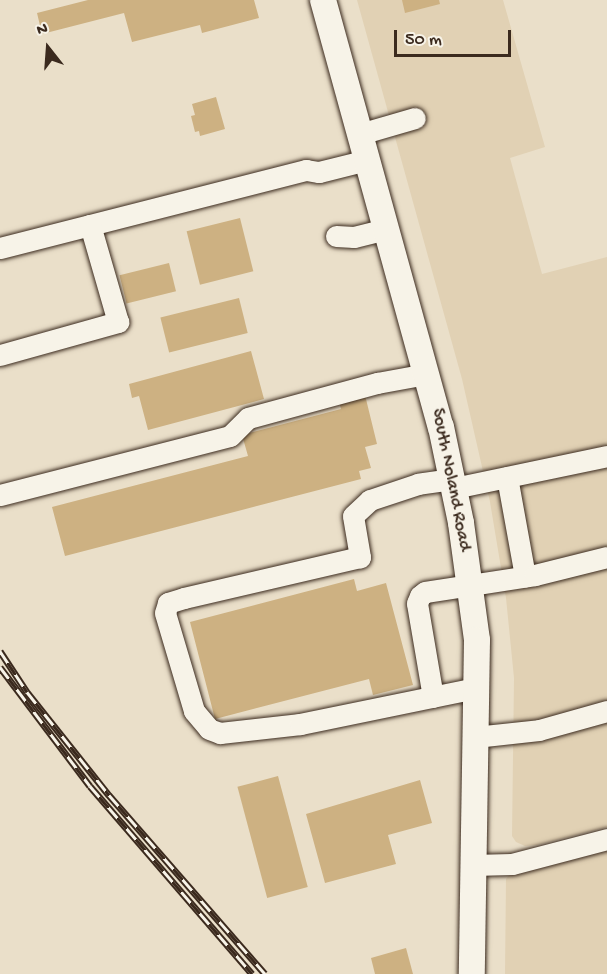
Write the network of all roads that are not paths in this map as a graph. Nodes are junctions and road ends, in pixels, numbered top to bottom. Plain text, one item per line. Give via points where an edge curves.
1 (323, 0) edge
2 (415, 118) dead end
3 (360, 134) junction
4 (367, 160) junction
5 (90, 225) junction
6 (386, 229) junction
7 (336, 236) dead end
8 (0, 248) edge
9 (0, 355) edge
10 (426, 374) junction
11 (607, 456) edge
12 (507, 477) junction
13 (453, 483) junction
14 (0, 495) edge
15 (607, 557) edge
16 (525, 576) junction
17 (470, 587) junction
18 (476, 688) junction
19 (434, 697) junction
20 (607, 711) edge
21 (475, 737) junction
22 (607, 839) edge
23 (472, 865) junction
24 (472, 974) edge

1 - 3 main road, South Noland Road
2 - 3 street
3 - 4 main road, South Noland Road
4 - 5 street via 319,172 306,170
4 - 6 main road, South Noland Road
5 - 8 street
5 - 9 street via 118,322
6 - 7 street via 354,237
6 - 10 main road, South Noland Road
10 - 13 main road, South Noland Road
10 - 14 street via 377,383 248,418 230,436
11 - 12 street
12 - 13 street
12 - 16 street
13 - 17 main road, South Noland Road
13 - 19 street via 418,484 370,500 353,516 360,557 184,598 168,603 165,613 194,711 209,729 220,732 300,723
15 - 16 street
16 - 17 street
17 - 18 main road, South Noland Road via 477,640
17 - 19 street via 425,592 417,603
18 - 19 street
18 - 21 main road, South Noland Road
20 - 21 street via 539,730
21 - 23 main road, South Noland Road
22 - 23 street via 512,864
23 - 24 main road, South Noland Road

